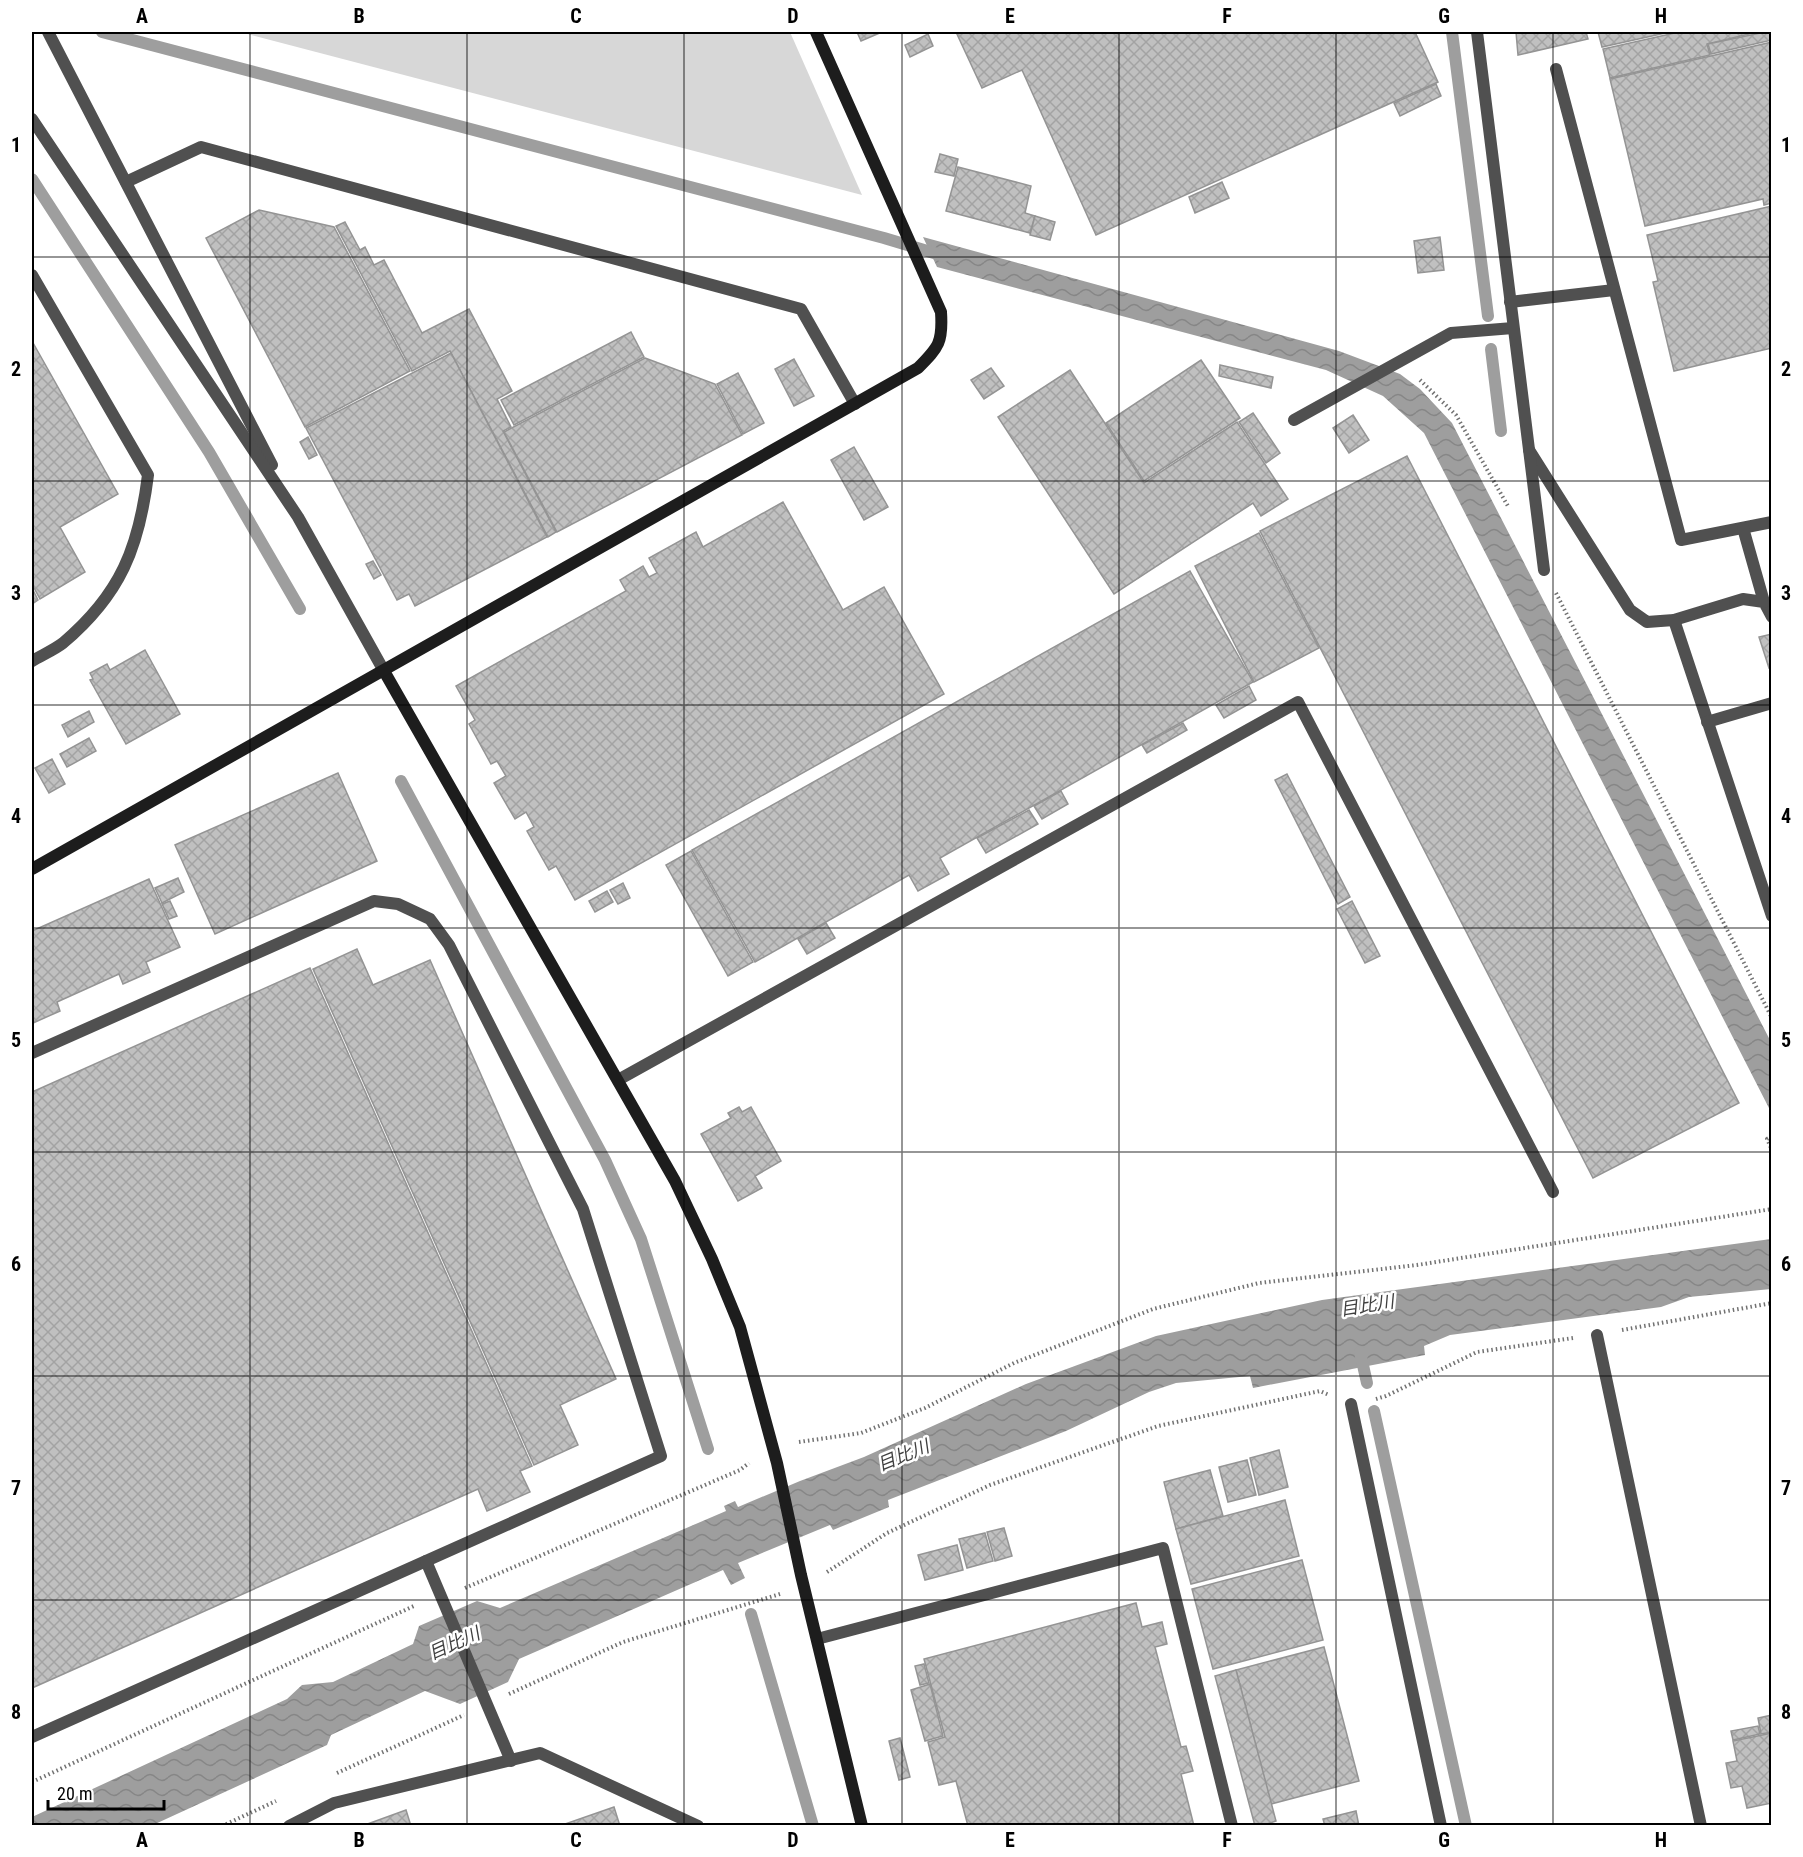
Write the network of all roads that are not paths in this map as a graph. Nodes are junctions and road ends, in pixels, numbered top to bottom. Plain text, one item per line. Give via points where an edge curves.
1 (816, 32) edge
2 (1477, 32) edge
3 (49, 34) edge
4 (1556, 69) dead end
5 (32, 119) edge
6 (126, 182) junction
7 (32, 275) edge
8 (1614, 290) junction
9 (1510, 302) junction
10 (1513, 328) junction
11 (855, 404) junction
12 (1294, 420) dead end
13 (1529, 449) junction
14 (298, 517) junction
15 (1772, 522) edge
16 (1743, 528) junction
17 (1544, 570) road end
18 (1764, 602) junction
19 (1772, 617) edge
20 (1674, 621) junction
21 (32, 661) edge
22 (384, 670) junction
23 (1772, 703) edge
24 (1707, 722) junction
25 (32, 869) edge
26 (1772, 916) edge
27 (32, 1053) edge
28 (618, 1080) junction
29 (1553, 1192) dead end
30 (1597, 1335) road end
31 (1351, 1404) road end
32 (426, 1561) junction
33 (817, 1639) junction
34 (32, 1737) edge
35 (511, 1761) junction
36 (289, 1826) edge
37 (698, 1826) edge
38 (862, 1826) edge
39 (1232, 1826) edge
40 (1440, 1826) edge
41 (1701, 1826) edge

1 - 11 street via 941,312 937,349 918,368
2 - 9 street
3 - 6 street
4 - 8 street
5 - 14 street
6 - 11 street via 201,147 801,309
6 - 14 street
7 - 21 street via 148,474 132,554 108,597 62,644
8 - 9 street
8 - 16 street via 1681,540
9 - 10 street
10 - 12 street via 1451,333
10 - 13 street
11 - 22 street
13 - 17 street
13 - 20 street via 1630,610 1647,622
14 - 22 street
15 - 16 street
16 - 18 street
18 - 19 street
18 - 20 street via 1743,599
20 - 24 street
22 - 25 street
22 - 28 street
23 - 24 street
24 - 26 street
27 - 32 street via 374,901 398,904 430,919 449,945 583,1209 661,1456
28 - 29 street via 1298,702
28 - 33 street via 675,1181 740,1327 777,1463
30 - 41 street
31 - 40 street
32 - 34 street
32 - 35 street
33 - 38 street
33 - 39 street via 1163,1548
35 - 36 street via 334,1803
35 - 37 street via 540,1753

